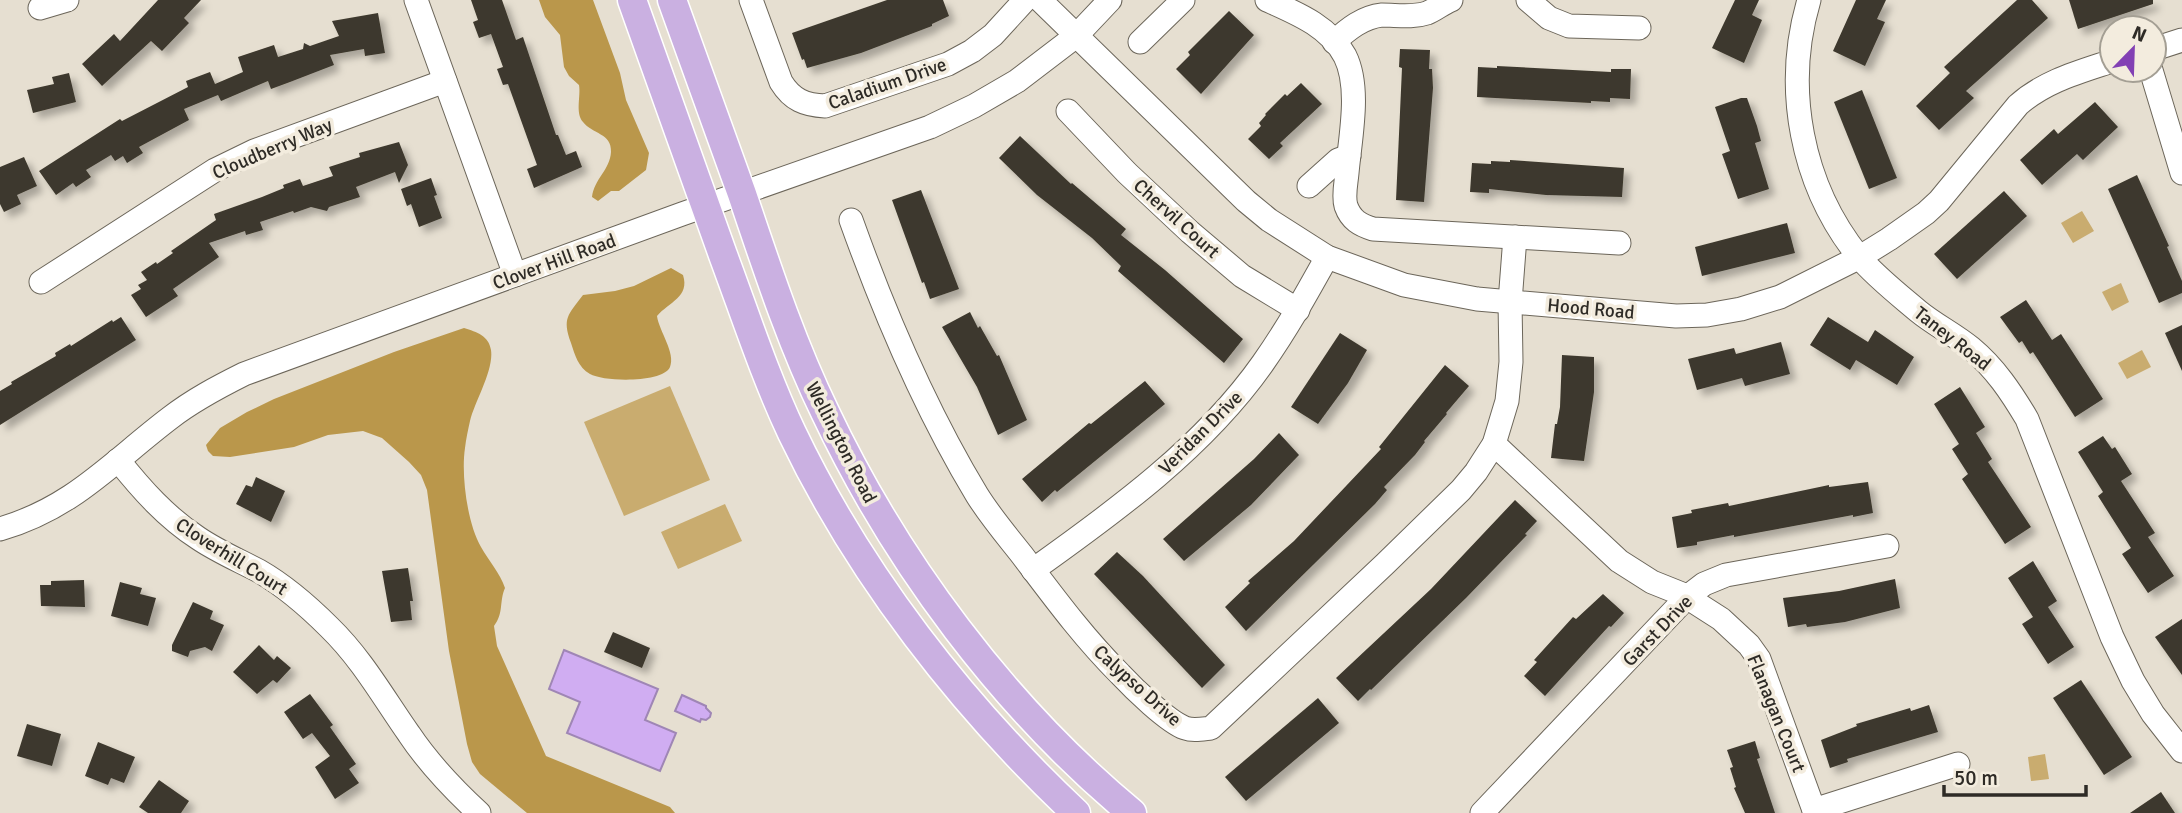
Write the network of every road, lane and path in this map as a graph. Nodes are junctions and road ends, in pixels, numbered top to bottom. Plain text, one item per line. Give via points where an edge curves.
1 (67, 0) edge
2 (416, 0) edge
3 (632, 0) edge
4 (672, 0) edge
5 (751, 0) edge
6 (1025, 0) edge
7 (1040, 0) edge
8 (1110, 0) edge
9 (1183, 0) edge
10 (1267, 0) edge
11 (1809, 0) edge
12 (1447, 1) edge
13 (1532, 1) edge
14 (40, 8) dead end
15 (1639, 27) dead end
16 (1076, 36) junction
17 (1140, 42) dead end
18 (1334, 42) junction
19 (2098, 66) edge
20 (445, 81) junction
21 (2155, 84) edge
22 (1068, 111) dead end
23 (1349, 156) junction
24 (2182, 173) edge
25 (1309, 186) dead end
26 (741, 193) junction
27 (706, 206) junction
28 (851, 220) dead end
29 (1515, 237) junction
30 (1619, 243) dead end
31 (1327, 257) junction
32 (1860, 257) junction
33 (515, 275) junction
34 (41, 282) dead end
35 (1510, 302) junction
36 (1298, 310) junction
37 (1494, 444) junction
38 (118, 460) junction
39 (0, 529) edge
40 (1887, 546) dead end
41 (1033, 570) junction
42 (1687, 597) junction
43 (2182, 751) edge
44 (1958, 764) dead end
45 (1815, 812) edge
46 (479, 813) edge
47 (1076, 813) edge
48 (1132, 813) edge
49 (1482, 813) edge

1 - 14 street
2 - 20 street
3 - 27 main road, Wellington Road
4 - 26 main road, Wellington Road
5 - 6 street, Caladium Drive via 780,82 798,101 825,106 960,58 993,35
7 - 16 street
8 - 16 street, Clover Hill Road
9 - 17 street
10 - 18 street via 1304,17
11 - 32 street, Taney Road via 1798,51 1798,116 1817,186
12 - 18 street via 1428,13 1362,20
13 - 15 street via 1549,18 1569,26
16 - 26 street, Clover Hill Road via 1017,81 930,127
16 - 31 street, Hood Road via 1246,201
18 - 23 street via 1348,64 1354,91
19 - 32 street, Hood Road via 2030,94 1926,213
20 - 33 street
20 - 34 street, Cloudberry Way via 254,151 215,170
21 - 24 street
22 - 36 street, Chervil Court via 1190,232 1242,276
23 - 25 street via 1332,164
23 - 29 street via 1346,205 1360,225
26 - 27 street, Clover Hill Road
26 - 48 main road, Wellington Road via 823,410 876,509 933,597 1000,680 1083,769
27 - 33 street, Clover Hill Road
27 - 47 main road, Wellington Road via 792,433 869,567 971,705
28 - 41 street, Calypso Drive via 937,424 978,498
29 - 30 street
29 - 35 street, Calypso Drive
31 - 35 street, Hood Road via 1404,285
31 - 36 street, Veridan Drive
32 - 35 street, Hood Road via 1780,297 1707,314 1676,316
32 - 43 street, Taney Road via 1921,313 1970,347 2012,392 2027,419 2113,639 2153,714
33 - 38 street, Clover Hill Road via 244,374 207,392
35 - 37 street, Calypso Drive via 1507,401
36 - 41 street, Veridan Drive via 1262,364 1202,435 1100,522
37 - 41 street, Calypso Drive via 1461,489 1211,728 1185,728 1173,722 1096,650
37 - 42 street, Flanagan Court via 1619,561
38 - 39 street, Clover Hill Road via 54,508
38 - 46 street, Cloverhill Court via 168,516 261,572 332,630 379,687 431,765
40 - 42 street, Garst Drive via 1726,575
42 - 45 street, Flanagan Court via 1721,620 1759,659
42 - 49 street, Garst Drive
44 - 45 street

